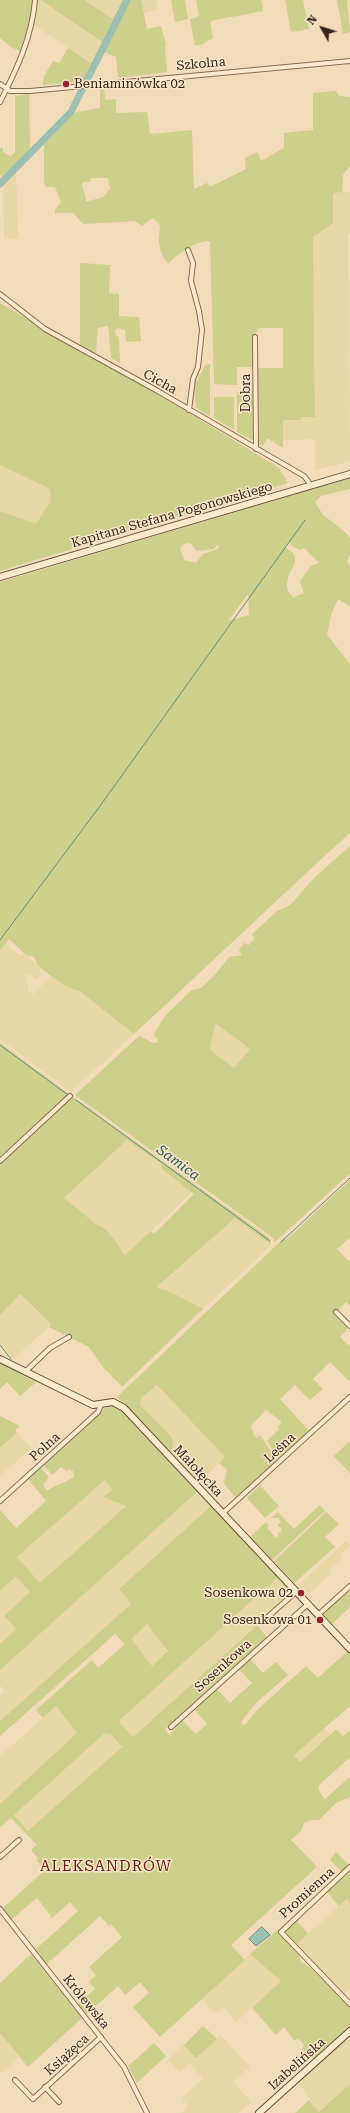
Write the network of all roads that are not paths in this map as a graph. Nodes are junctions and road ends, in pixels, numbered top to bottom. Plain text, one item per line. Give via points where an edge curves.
1 (35, 0) edge
2 (350, 61) edge
3 (0, 84) edge
4 (6, 89) junction
5 (0, 102) edge
6 (188, 250) dead end
7 (0, 294) edge
8 (255, 337) dead end
9 (189, 410) junction
10 (256, 448) junction
11 (350, 474) edge
12 (311, 485) junction
13 (0, 577) edge
14 (70, 1096) dead end
15 (0, 1162) edge
16 (336, 1312) dead end
17 (350, 1326) edge
18 (69, 1337) dead end
19 (0, 1359) edge
20 (25, 1372) junction
21 (350, 1397) edge
22 (101, 1405) junction
23 (0, 1501) edge
24 (223, 1514) junction
25 (350, 1586) edge
26 (296, 1592) junction
27 (308, 1604) junction
28 (318, 1615) junction
29 (262, 1622) dead end
30 (350, 1650) edge
31 (171, 1727) dead end
32 (19, 1840) dead end
33 (0, 1857) edge
34 (350, 1867) edge
35 (0, 1910) edge
36 (350, 2004) edge
37 (350, 2031) edge
38 (101, 2037) junction
39 (15, 2080) dead end
40 (45, 2087) junction
41 (59, 2102) dead end
42 (147, 2113) edge
43 (259, 2113) edge

1 - 4 street via 33,23 24,51
2 - 4 street, Szkolna via 30,91
3 - 4 street
4 - 5 street
6 - 9 street via 193,262 191,281 200,310 202,330
7 - 9 street, Cicha via 45,329
8 - 10 street, Dobra
9 - 10 street, Cicha
10 - 12 street, Cicha via 304,476
11 - 12 street, Kapitana Stefana Pogonowskiego
12 - 13 street, Kapitana Stefana Pogonowskiego
14 - 15 street
16 - 17 street
18 - 20 street via 50,1348
19 - 20 street, Małołęcka
20 - 22 street, Małołęcka via 87,1402
21 - 24 street, Leśna
22 - 23 street, Polna via 98,1412
22 - 24 street, Małołęcka via 113,1402 124,1408
24 - 26 street, Małołęcka
25 - 28 street
26 - 27 street, Małołęcka
26 - 29 street
27 - 28 street, Małołęcka
27 - 31 street, Sosenkowa
28 - 30 street, Małołęcka
32 - 33 street
34 - 36 street, Promienna via 281,1933
35 - 38 street, Królewska
37 - 43 street, Izabelińska
38 - 40 street, Książęca
38 - 42 street, Królewska via 125,2069
39 - 40 street, Książęca via 33,2099
40 - 41 street, Książęca

